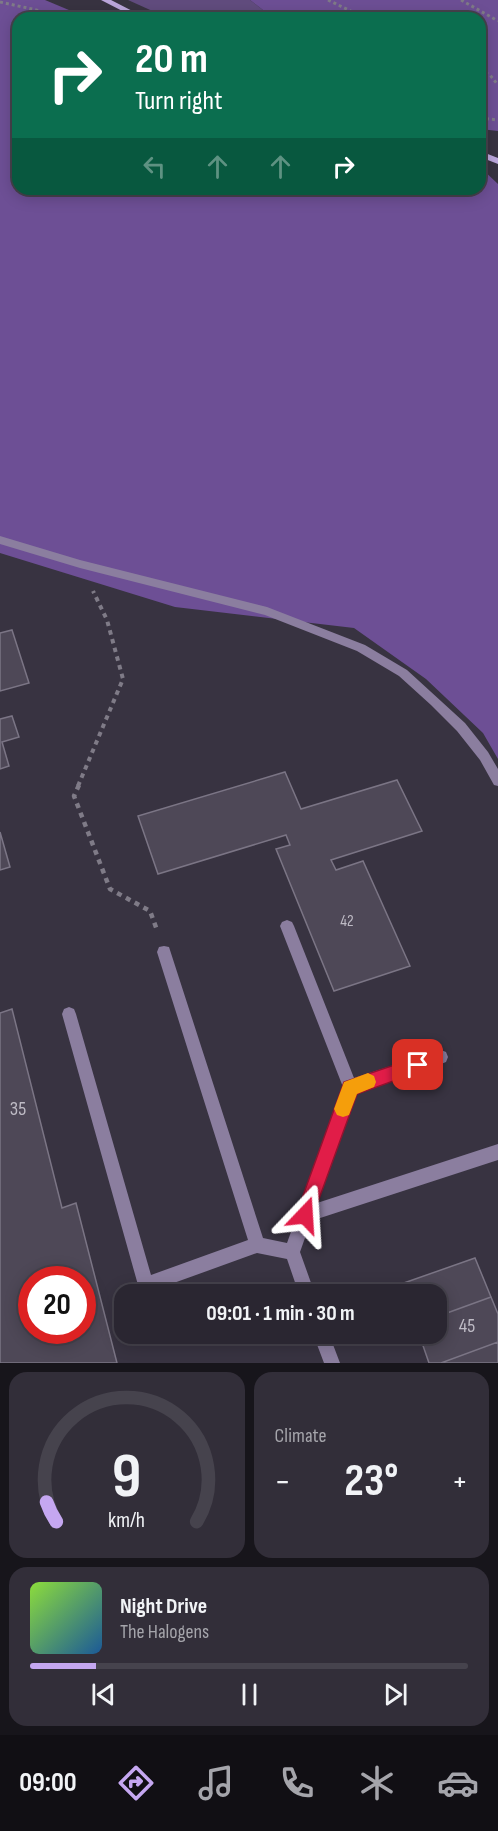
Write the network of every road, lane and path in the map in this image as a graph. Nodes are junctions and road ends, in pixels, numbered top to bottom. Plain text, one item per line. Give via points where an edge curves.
1 (105, 0) edge
2 (328, 0) edge
3 (461, 0) edge
4 (0, 3) edge
5 (43, 12) edge
6 (130, 12) edge
7 (353, 12) edge
8 (480, 12) edge
9 (486, 73) edge
10 (498, 86) edge
11 (0, 540) edge
12 (80, 564) junction
13 (498, 781) edge
14 (287, 926) dead end
15 (164, 952) joint
16 (69, 1014) dead end
17 (441, 1057) dead end
18 (350, 1087) junction
19 (498, 1152) edge
20 (305, 1215) junction
21 (257, 1245) junction
22 (292, 1252) junction
23 (303, 1284) edge
24 (325, 1344) edge
25 (332, 1363) edge

1 - 6 street
2 - 7 path
3 - 8 path
4 - 5 path
9 - 10 path
11 - 12 lane
12 - 13 lane via 267,610 361,648 403,673 435,701 484,756
12 - 15 path via 107,620 123,679 74,796 110,889 150,911
14 - 18 lane
15 - 21 lane
16 - 21 lane via 146,1285
17 - 18 lane
18 - 20 lane
19 - 20 lane
20 - 22 lane
21 - 22 lane
22 - 23 lane
24 - 25 lane

